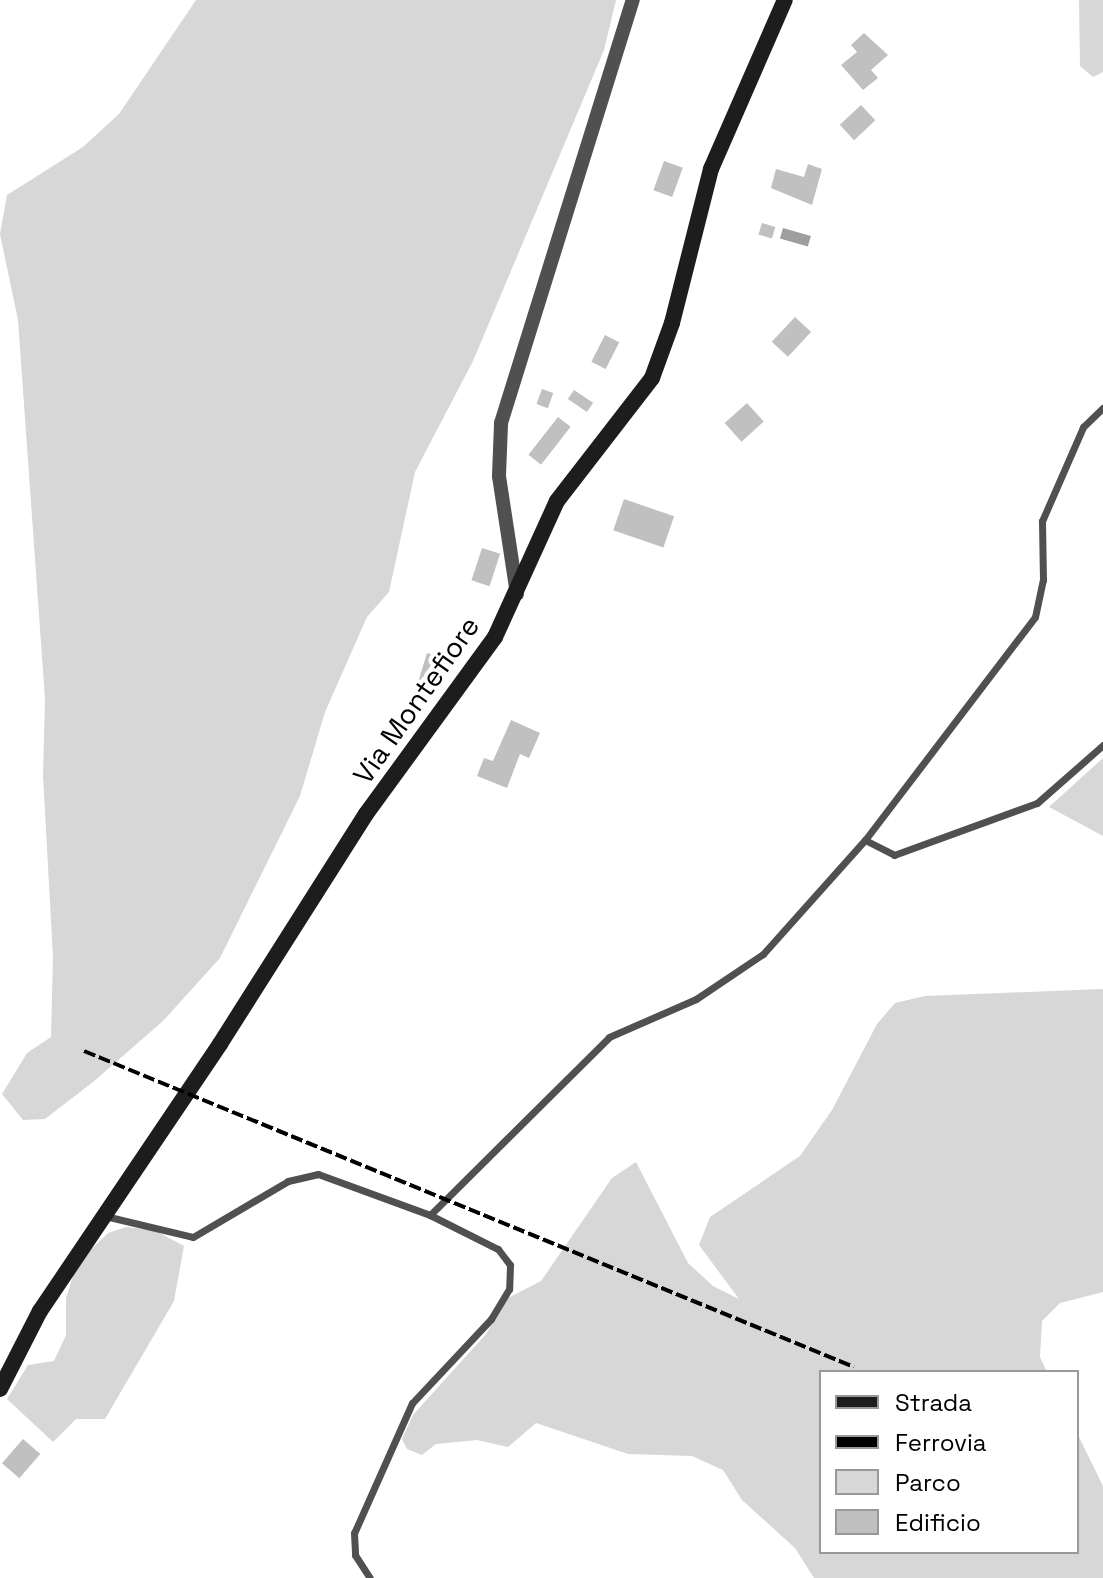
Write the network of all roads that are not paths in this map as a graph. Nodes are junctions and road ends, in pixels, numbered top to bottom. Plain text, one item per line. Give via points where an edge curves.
1 (633, 0) edge
2 (785, 0) edge
3 (1103, 408) edge
4 (517, 595) junction
5 (1103, 745) edge
6 (865, 840) junction
7 (103, 1215) junction
8 (430, 1215) junction
9 (0, 1389) edge
10 (370, 1578) edge

1 - 4 street via 501,423 499,476
2 - 4 main road, Via Montefiore via 711,169 655,372 551,511
3 - 6 lane via 1083,427 1042,521 1043,580 1035,617
4 - 7 main road, Via Montefiore via 483,655 366,814 220,1044
5 - 6 lane via 1037,803 894,855
6 - 8 lane via 763,954 696,999 609,1037
7 - 8 lane via 193,1237 288,1181 318,1174
7 - 9 main road, Via Montefiore via 40,1311
8 - 10 lane via 498,1249 513,1277 491,1319 412,1403 395,1437 354,1533 355,1555

